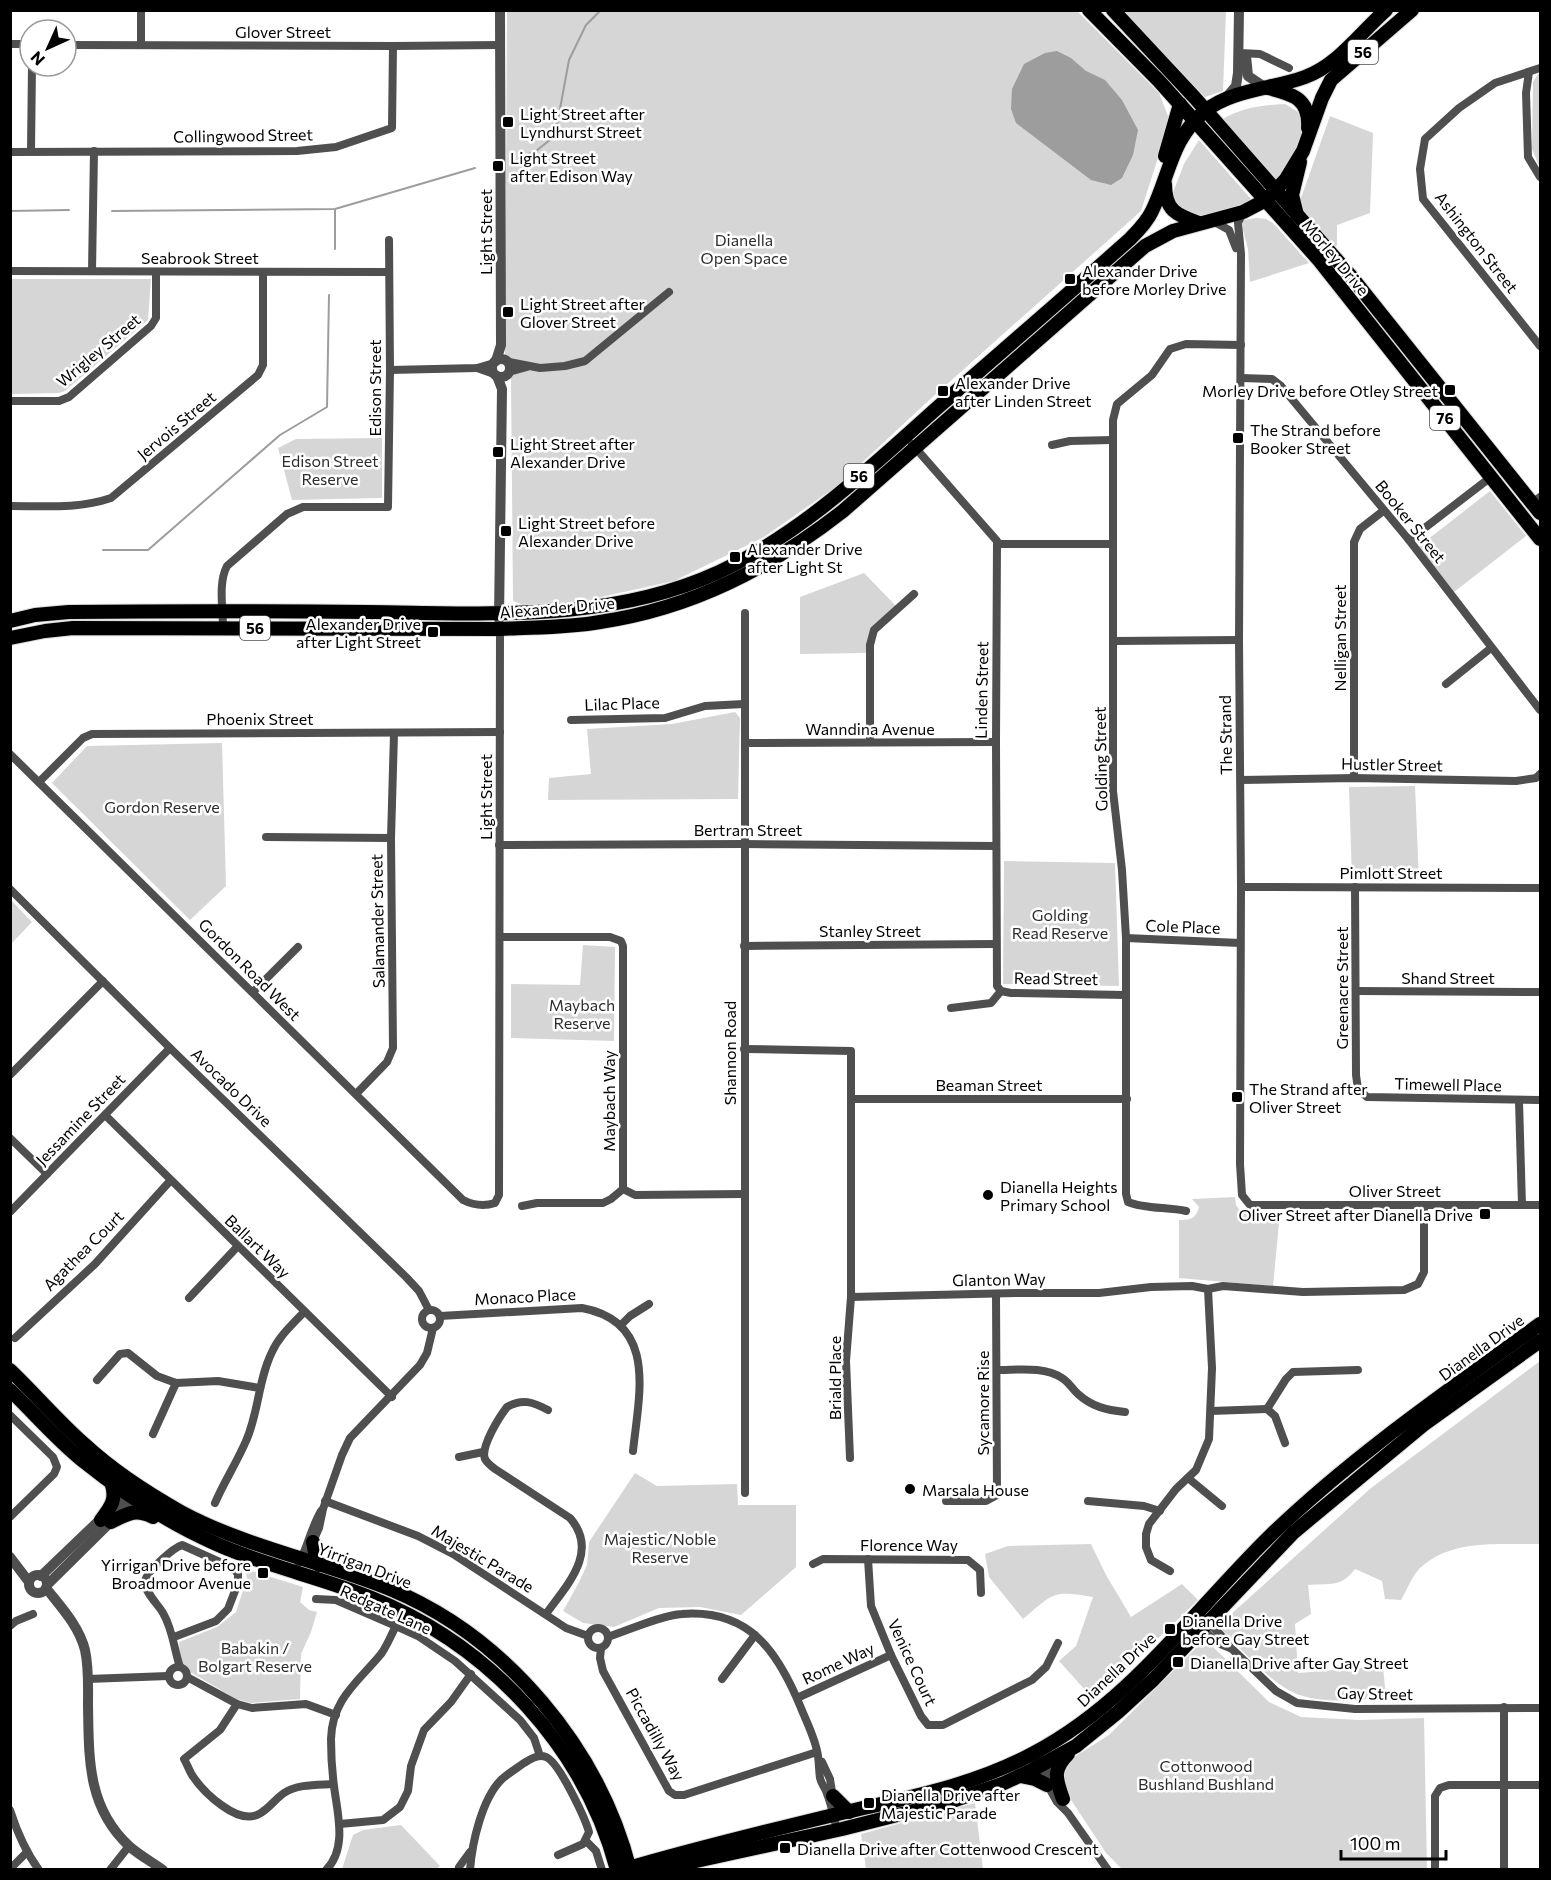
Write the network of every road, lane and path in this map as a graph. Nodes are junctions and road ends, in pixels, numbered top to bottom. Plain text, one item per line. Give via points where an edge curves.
1 (141, 10) edge
2 (500, 10) edge
3 (1089, 10) edge
4 (1113, 10) edge
5 (1239, 10) edge
6 (1244, 10) edge
7 (1412, 10) edge
8 (1380, 12) edge
9 (78, 45) edge
10 (141, 45) junction
11 (500, 45) junction
12 (393, 46) junction
13 (1243, 53) junction
14 (1289, 68) dead end
15 (1540, 68) edge
16 (1529, 72) junction
17 (32, 78) edge
18 (1266, 88) junction
19 (1225, 99) junction
20 (1180, 104) junction
21 (1206, 111) junction
22 (1195, 121) junction
23 (1305, 146) junction
24 (94, 151) junction
25 (10, 152) edge
26 (31, 152) junction
27 (1165, 176) junction
28 (1540, 177) edge
29 (1271, 196) junction
30 (1243, 212) junction
31 (1297, 214) junction
32 (1206, 222) junction
33 (389, 240) dead end
34 (1240, 262) junction
35 (10, 271) edge
36 (92, 271) junction
37 (156, 272) junction
38 (263, 272) junction
39 (389, 272) junction
40 (669, 292) dead end
41 (1241, 345) junction
42 (1540, 346) edge
43 (501, 368) junction
44 (390, 370) junction
45 (1241, 378) junction
46 (10, 401) edge
47 (905, 437) junction
48 (1112, 440) junction
49 (1052, 445) dead end
50 (915, 448) junction
51 (1491, 477) junction
52 (1538, 504) edge
53 (10, 506) edge
54 (1383, 511) junction
55 (1540, 538) edge
56 (1409, 540) junction
57 (998, 544) junction
58 (1112, 544) junction
59 (914, 594) dead end
60 (223, 611) junction
61 (499, 613) junction
62 (745, 613) dead end
63 (10, 621) edge
64 (222, 628) junction
65 (500, 629) junction
66 (10, 638) edge
67 (1239, 640) junction
68 (1114, 641) junction
69 (1491, 648) junction
70 (1446, 684) dead end
71 (744, 704) junction
72 (1540, 710) edge
73 (571, 720) dead end
74 (500, 732) junction
75 (394, 734) junction
76 (870, 742) junction
77 (996, 742) junction
78 (745, 743) junction
79 (10, 754) edge
80 (1540, 774) edge
81 (1354, 778) junction
82 (1241, 780) junction
83 (39, 782) junction
84 (266, 837) dead end
85 (391, 838) junction
86 (744, 844) junction
87 (500, 845) junction
88 (996, 846) junction
89 (1241, 887) junction
90 (1355, 887) junction
91 (1540, 888) edge
92 (10, 889) edge
93 (500, 937) junction
94 (1126, 938) junction
95 (1240, 943) junction
96 (996, 944) junction
97 (298, 946) dead end
98 (744, 946) junction
99 (996, 978) joint
100 (103, 981) junction
101 (1001, 991) junction
102 (1356, 991) junction
103 (253, 992) junction
104 (1540, 992) edge
105 (1125, 995) junction
106 (951, 1008) dead end
107 (170, 1048) junction
108 (744, 1049) junction
109 (10, 1075) edge
110 (1358, 1089) joint
111 (356, 1094) junction
112 (851, 1099) junction
113 (1126, 1099) junction
114 (1540, 1100) edge
115 (1518, 1101) junction
116 (105, 1116) junction
117 (10, 1138) edge
118 (47, 1174) junction
119 (170, 1181) junction
120 (623, 1189) junction
121 (744, 1194) junction
122 (470, 1203) joint
123 (1250, 1205) joint
124 (1424, 1205) junction
125 (1522, 1205) junction
126 (1540, 1205) edge
127 (522, 1206) dead end
128 (1186, 1211) dead end
129 (10, 1212) edge
130 (238, 1246) junction
131 (1208, 1289) junction
132 (996, 1294) junction
133 (851, 1297) junction
134 (189, 1298) dead end
135 (649, 1304) dead end
136 (429, 1310) junction
137 (304, 1312) junction
138 (440, 1316) junction
139 (1540, 1324) edge
140 (621, 1325) junction
141 (433, 1328) junction
142 (15, 1338) dead end
143 (1540, 1341) edge
144 (10, 1370) edge
145 (997, 1370) junction
146 (1358, 1370) dead end
147 (97, 1380) dead end
148 (176, 1383) junction
149 (260, 1388) junction
150 (10, 1390) edge
151 (392, 1396) junction
152 (1267, 1409) junction
153 (548, 1410) dead end
154 (1211, 1411) junction
155 (1125, 1412) dead end
156 (10, 1415) edge
157 (153, 1434) dead end
158 (1284, 1443) dead end
159 (633, 1451) dead end
160 (483, 1452) junction
161 (459, 1457) dead end
162 (849, 1458) dead end
163 (1188, 1478) junction
164 (111, 1482) junction
165 (136, 1491) junction
166 (745, 1493) dead end
167 (946, 1501) dead end
168 (1088, 1502) dead end
169 (215, 1503) dead end
170 (324, 1505) junction
171 (1222, 1506) dead end
172 (1160, 1510) junction
173 (10, 1517) edge
174 (106, 1521) junction
175 (172, 1522) junction
176 (313, 1542) joint
177 (12, 1559) edge
178 (868, 1559) junction
179 (813, 1564) dead end
180 (305, 1566) junction
181 (1170, 1571) dead end
182 (40, 1583) junction
183 (981, 1593) dead end
184 (316, 1599) dead end
185 (33, 1614) dead end
186 (546, 1614) junction
187 (1194, 1615) junction
188 (10, 1626) edge
189 (396, 1626) junction
190 (1206, 1626) junction
191 (755, 1635) junction
192 (588, 1636) junction
193 (174, 1637) junction
194 (608, 1637) junction
195 (1058, 1643) dead end
196 (601, 1648) junction
197 (891, 1655) junction
198 (180, 1667) junction
199 (471, 1674) junction
200 (168, 1676) junction
201 (187, 1677) junction
202 (88, 1679) junction
203 (722, 1679) dead end
204 (797, 1698) junction
205 (237, 1704) junction
206 (1504, 1707) junction
207 (1540, 1707) edge
208 (336, 1715) junction
209 (1076, 1746) junction
210 (818, 1755) junction
211 (540, 1756) junction
212 (1037, 1760) junction
213 (1020, 1776) junction
214 (333, 1784) junction
215 (1047, 1785) junction
216 (1504, 1785) junction
217 (1540, 1785) edge
218 (599, 1786) junction
219 (833, 1797) joint
220 (1063, 1799) junction
221 (10, 1810) edge
222 (1068, 1813) junction
223 (840, 1814) junction
224 (340, 1824) junction
225 (840, 1830) junction
226 (586, 1841) junction
227 (129, 1846) junction
228 (474, 1847) junction
229 (27, 1852) junction
230 (558, 1855) dead end
231 (663, 1866) edge
232 (457, 1868) edge
233 (10, 1869) edge
234 (39, 1869) edge
235 (110, 1869) edge
236 (163, 1869) edge
237 (326, 1869) edge
238 (470, 1869) edge
239 (602, 1869) edge
240 (625, 1869) edge
241 (1108, 1869) edge
242 (1436, 1869) edge
243 (1504, 1869) edge

1 - 10 street
2 - 11 street, Light Street
3 - 20 main road, Morley Drive / 76
4 - 21 main road, Morley Drive / 76
5 - 13 street
6 - 13 street
7 - 23 main road, Alexander Drive / 56 via 1331,80
8 - 18 main road, Alexander Drive / 56 via 1325,67
9 - 10 street, Glover Street
10 - 12 street, Glover Street
11 - 12 street, Glover Street
11 - 43 street, Light Street
12 - 24 street, Collingwood Street via 392,128 336,147 297,151
13 - 14 street via 1260,54
13 - 18 street via 1248,76
13 - 19 street via 1236,86
15 - 16 street, Ashington Street
16 - 28 street via 1528,157
16 - 42 street, Ashington Street via 1495,83 1459,108 1425,139 1420,169 1423,199
17 - 26 street
18 - 19 main road, Alexander Drive / 56
18 - 23 main road via 1287,93 1301,101 1308,111
19 - 21 main road, Alexander Drive / 56
20 - 22 main road, Morley Drive / 76
20 - 27 main road, 56 via 1165,156
21 - 22 main road, Alexander Drive / 56
21 - 29 main road, Morley Drive / 76
22 - 27 main road, Alexander Drive / 56 via 1179,141
22 - 29 main road, Morley Drive / 76
23 - 29 main road, Alexander Drive / 56
23 - 31 main road via 1293,195
24 - 26 street, Collingwood Street
24 - 36 street
25 - 26 street, Collingwood Street
27 - 32 main road, 56 via 1165,199 1170,207 1178,215
27 - 47 main road, Alexander Drive / 56 via 1152,211 1134,235
29 - 30 main road, Alexander Drive / 56
29 - 31 main road, Morley Drive / 76
29 - 51 main road, Morley Drive / 76
30 - 32 main road, Alexander Drive / 56
30 - 34 street, The Strand via 1238,223
31 - 52 main road, Morley Drive / 76
32 - 34 street, The Strand via 1229,230
32 - 50 main road, Alexander Drive / 56 via 1173,231 1145,246
33 - 39 street, Edison Street
34 - 41 street, The Strand
35 - 36 street, Seabrook Street
36 - 37 street, Seabrook Street
37 - 38 street, Seabrook Street
37 - 46 street, Wrigley Street via 156,318 151,326 69,397 59,401
38 - 39 street, Seabrook Street
38 - 53 street, Jervois Street via 263,365 258,375 111,498 74,506
39 - 44 street, Edison Street
40 - 43 street via 585,361 565,366
41 - 45 street, The Strand
41 - 48 street, Golding Street via 1186,345 1170,349 1152,375 1118,404
43 - 44 street
43 - 61 street, Light Street via 505,385
44 - 60 street, Edison Street via 388,507 303,507 287,514 227,566 223,577
45 - 54 street, Booker Street via 1272,379 1281,386
45 - 67 street, The Strand
47 - 50 street
47 - 61 main road, Alexander Drive / 56 via 804,522 765,549 717,573 675,589 588,609
48 - 49 street
48 - 58 street, Golding Street
50 - 57 street
50 - 65 main road, Alexander Drive / 56 via 812,535 758,570 715,590 652,611 601,622
51 - 55 main road, Morley Drive / 76
51 - 56 street
54 - 56 street, Booker Street
54 - 81 street, Nelligan Street via 1360,529 1354,542
56 - 69 street, Booker Street
57 - 58 street
57 - 77 street, Linden Street
58 - 68 street, Golding Street
59 - 76 street via 874,630 870,645
60 - 61 main road, Alexander Drive / 56
60 - 63 main road, Alexander Drive / 56 via 69,612
60 - 64 street, Edison Street
61 - 65 street, Light Street
62 - 71 street, Shannon Road
64 - 65 main road, Alexander Drive / 56
64 - 66 main road, Alexander Drive / 56 via 73,628
65 - 74 street, Light Street
67 - 68 street
67 - 82 street, The Strand
68 - 94 street, Golding Street via 1113,791
69 - 70 street
69 - 72 street, Booker Street
71 - 73 street, Lilac Place via 705,706 665,718
71 - 78 street, Shannon Road
74 - 75 street, Phoenix Street
74 - 87 street, Light Street
75 - 83 street, Phoenix Street via 92,734 83,738
75 - 85 street, Salamander Street
76 - 77 street, Wanndina Avenue
76 - 78 street, Wanndina Avenue
77 - 88 street, Linden Street
78 - 86 street, Shannon Road
79 - 83 street, Gordon Road West
80 - 81 street, Hustler Street via 1516,781
81 - 82 street, Hustler Street
82 - 89 street, The Strand
83 - 103 street, Gordon Road West
84 - 85 street
85 - 111 street, Salamander Street via 393,1048 387,1062
86 - 87 street, Bertram Street
86 - 88 street, Bertram Street
86 - 98 street, Shannon Road
87 - 93 street, Light Street
88 - 96 street, Linden Street
89 - 90 street, Pimlott Street
89 - 95 street, The Strand
90 - 91 street, Pimlott Street
90 - 102 street, Greenacre Street
92 - 100 street, Avocado Drive
93 - 120 street, Maybach Way via 610,937 621,941
93 - 122 street, Light Street via 499,1195 495,1203
94 - 95 street, Cole Place
94 - 105 street, Golding Street
95 - 123 street, The Strand via 1240,1164 1242,1195
96 - 98 street, Stanley Street
96 - 99 street, Linden Street
97 - 103 street
98 - 108 street, Shannon Road
99 - 101 street, Read Street
100 - 107 street, Avocado Drive
100 - 109 street
101 - 105 street, Read Street
101 - 106 street via 992,1003
102 - 104 street, Shand Street
102 - 110 street, Greenacre Street
103 - 111 street, Gordon Road West
105 - 113 street, Golding Street
107 - 116 street, Jessamine Street
107 - 136 street, Avocado Drive via 406,1277
108 - 112 street via 851,1051
108 - 121 street, Shannon Road
110 - 115 street, Timewell Place via 1367,1097
111 - 122 street, Gordon Road West
112 - 113 street, Beaman Street
112 - 133 street
113 - 128 street, Golding Street via 1128,1202
114 - 115 street, Timewell Place
115 - 125 street
116 - 118 street, Jessamine Street
116 - 119 street, Ballart Way
117 - 118 street
118 - 129 street, Jessamine Street
119 - 130 street, Ballart Way
119 - 142 street, Agathea Court via 95,1264
120 - 121 street via 635,1195
120 - 127 street via 603,1203
121 - 166 street, Shannon Road
123 - 124 street, Oliver Street
124 - 125 street, Oliver Street
124 - 131 street, Glanton Way via 1424,1272 1418,1284 1404,1290 1294,1292 1222,1286
125 - 126 street, Oliver Street
130 - 134 street
130 - 137 street, Ballart Way
131 - 132 street, Glanton Way via 1192,1286 1099,1293
131 - 154 street
132 - 133 street, Glanton Way
132 - 145 street, Sycamore Rise
133 - 162 street, Briald Place via 846,1361
135 - 140 street
136 - 138 street, Avocado Drive
136 - 141 street, Avocado Drive via 422,1321
137 - 149 street via 280,1338
137 - 151 street, Ballart Way
138 - 140 street, Monaco Place via 582,1308 606,1314
138 - 141 street, Avocado Drive
139 - 187 main road, Dianella Drive via 1414,1415 1299,1509
140 - 159 street via 632,1340 639,1363
141 - 151 street, Avocado Drive via 424,1359
143 - 190 main road, Dianella Drive via 1423,1425 1333,1499 1282,1544
144 - 165 main road, Yirrigan Drive
145 - 155 street via 1053,1374 1094,1406
145 - 167 street, Sycamore Rise via 997,1496 986,1501
146 - 152 street via 1293,1372
147 - 148 street via 120,1354 128,1353 157,1376
148 - 149 street via 218,1381
148 - 157 street
149 - 169 street via 246,1441
150 - 164 main road, Yirrigan Drive via 80,1459
151 - 170 street, Avocado Drive via 350,1438
152 - 154 street
152 - 158 street via 1275,1416
153 - 160 street via 523,1401 507,1407
154 - 163 street via 1209,1439 1196,1470
156 - 173 street via 53,1457 57,1467
160 - 161 street
160 - 186 street via 495,1469 570,1518 583,1540 584,1551 573,1575
163 - 171 street
163 - 172 street
164 - 165 main road, Yirrigan Drive
164 - 174 main road via 114,1499
165 - 174 street
165 - 175 main road, Yirrigan Drive
165 - 180 main road, Yirrigan Drive
168 - 172 street
170 - 176 street, Avocado Drive
170 - 180 street, Avocado Drive via 313,1523
170 - 186 street, Majestic Parade via 375,1519 426,1540
172 - 181 street via 1149,1524 1146,1547 1151,1560
174 - 175 main road via 135,1511
174 - 182 street
175 - 180 main road, Yirrigan Drive via 213,1543
176 - 180 main road via 317,1563
177 - 182 street
178 - 179 street, Florence Way via 823,1559
178 - 183 street, Florence Way via 968,1560 980,1570
178 - 197 street, Venice Court via 871,1606
180 - 218 main road, Yirrigan Drive via 365,1580 407,1597 485,1647 550,1711
180 - 240 main road, Yirrigan Drive via 421,1620 478,1659 516,1694 574,1769
182 - 202 street via 75,1627 83,1643
184 - 189 street, Redgate Lane via 336,1599
185 - 188 street
186 - 192 street, Majestic Parade
187 - 190 street, Gay Street
187 - 212 main road, Dianella Drive via 1148,1666
189 - 199 street, Redgate Lane via 418,1636
189 - 208 street via 382,1652 347,1689
190 - 206 street, Gay Street via 1220,1634 1276,1690 1297,1703 1354,1709
190 - 209 main road, Dianella Drive via 1118,1712
191 - 194 street via 719,1617 681,1614
191 - 203 street
191 - 204 street via 774,1654
192 - 194 street via 599,1628
192 - 196 street via 591,1646
193 - 193 street via 145,1583 147,1575 175,1547 182,1545 233,1568 238,1583 228,1609 216,1621
193 - 198 street
194 - 196 street
195 - 197 street, Venice Court via 1046,1667 1032,1680 943,1725 928,1725 921,1716
196 - 210 street, Piccadilly Way via 603,1671 669,1791 675,1795
197 - 204 street, Rome Way
198 - 200 street
198 - 201 street
199 - 211 street, Redgate Lane via 520,1720 534,1738
199 - 224 street via 424,1730 400,1807 383,1820
200 - 201 street via 175,1685 184,1683
200 - 202 street
201 - 205 street
202 - 227 street via 93,1785 98,1802
204 - 210 street
205 - 208 street via 252,1708 306,1704
205 - 214 street via 220,1730 184,1759 209,1796 237,1815 250,1817 285,1792
206 - 207 street, Gay Street
206 - 216 street
208 - 214 street via 331,1737
209 - 212 main road, Dianella Drive
209 - 220 main road via 1057,1772
210 - 219 street
210 - 223 street via 820,1778
211 - 226 street via 552,1761 563,1779 583,1816 588,1832
211 - 228 street via 511,1772 494,1788
212 - 213 main road, Dianella Drive
212 - 215 street
212 - 220 street
212 - 223 main road, Dianella Drive via 943,1790
213 - 215 main road
213 - 225 main road, Dianella Drive via 949,1802
214 - 224 street
215 - 222 street
216 - 217 street
216 - 242 street via 1440,1788 1436,1796
216 - 243 street
218 - 231 main road via 609,1798 632,1849
218 - 240 main road, Yirrigan Drive via 613,1816
219 - 223 main road
220 - 222 street
221 - 229 street
222 - 241 street
223 - 225 street
223 - 231 main road, Dianella Drive
224 - 237 street via 337,1850
225 - 231 main road, Dianella Drive
226 - 230 street
226 - 239 street via 596,1851
227 - 235 street
227 - 236 street
228 - 232 street
228 - 238 street
229 - 233 street
229 - 234 street
231 - 240 main road, Dianella Drive
232 - 238 street

